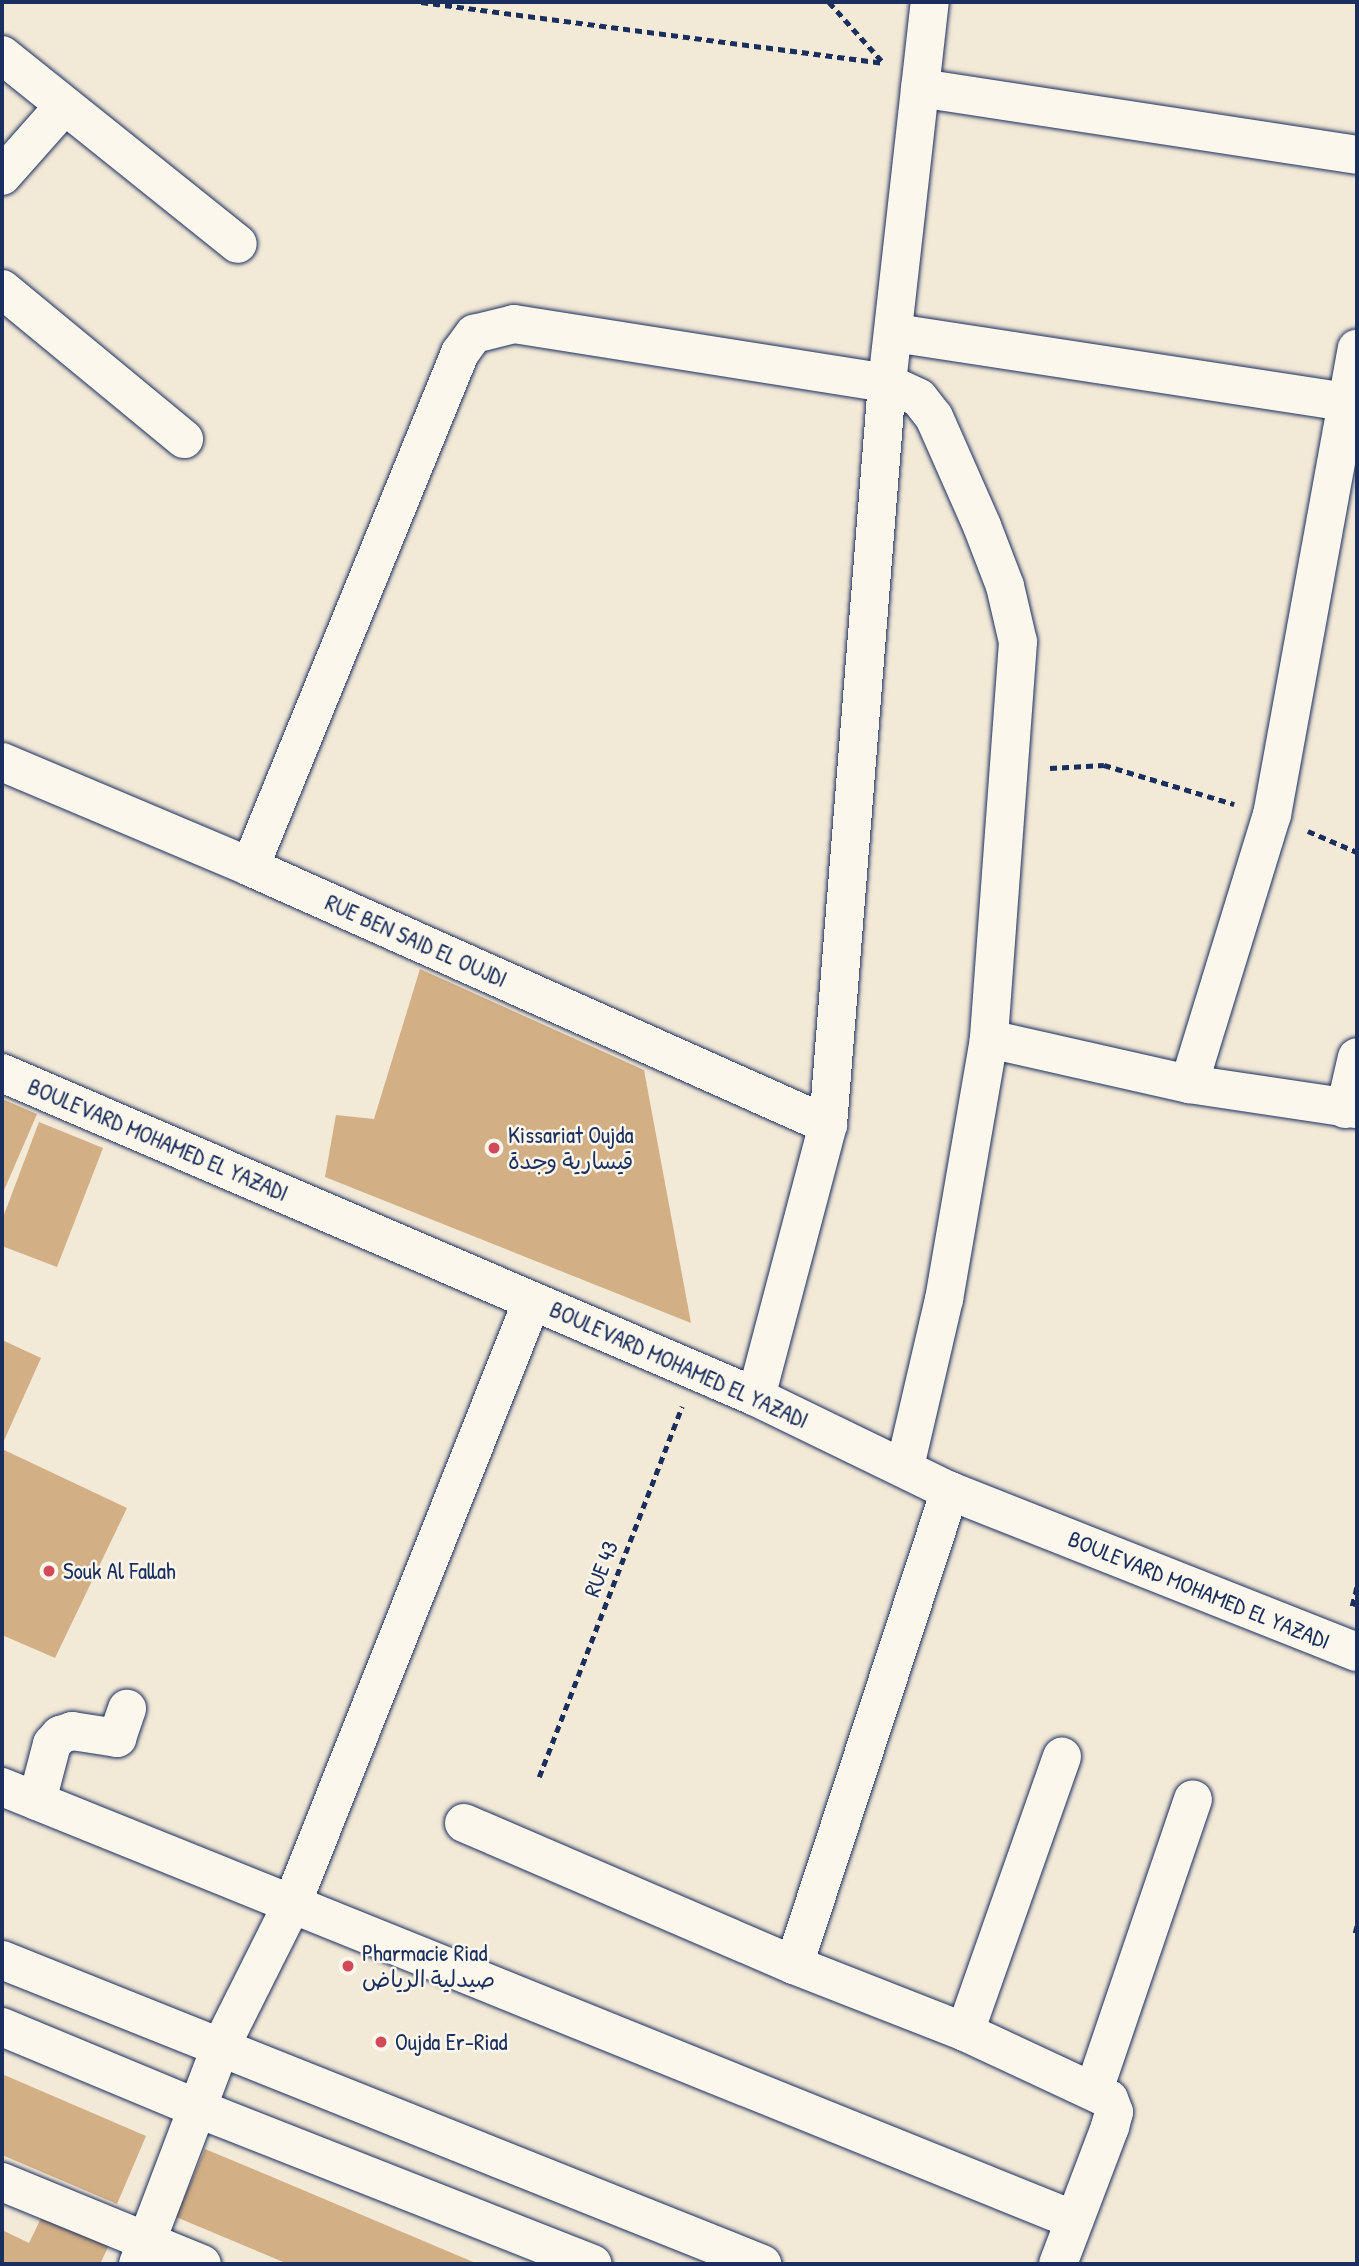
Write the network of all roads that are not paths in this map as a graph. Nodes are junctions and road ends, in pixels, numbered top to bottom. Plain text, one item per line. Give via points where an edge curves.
1 (930, 2) edge
2 (2, 55) edge
3 (920, 88) junction
4 (64, 106) junction
5 (1357, 155) edge
6 (2, 176) edge
7 (238, 244) dead end
8 (2, 289) edge
9 (894, 332) junction
10 (1357, 349) edge
11 (887, 383) junction
12 (1346, 402) junction
13 (184, 439) dead end
14 (2, 762) edge
15 (250, 867) junction
16 (989, 1039) junction
17 (1357, 1057) edge
18 (2, 1073) edge
19 (1189, 1084) junction
20 (1351, 1109) edge
21 (828, 1125) junction
22 (532, 1301) junction
23 (756, 1397) junction
24 (905, 1467) junction
25 (950, 1491) junction
26 (1357, 1653) edge
27 (127, 1709) dead end
28 (1062, 1757) dead end
29 (2, 1787) edge
30 (1193, 1799) dead end
31 (37, 1801) junction
32 (464, 1823) dead end
33 (292, 1904) junction
34 (2, 1960) edge
35 (794, 1965) junction
36 (2, 2027) edge
37 (965, 2032) junction
38 (221, 2046) junction
39 (1094, 2090) junction
40 (199, 2109) junction
41 (2, 2182) edge
42 (1074, 2220) junction
43 (143, 2253) edge
44 (202, 2264) edge
45 (593, 2264) edge
46 (762, 2264) edge
47 (1058, 2264) edge

1 - 3 street
2 - 4 street
3 - 5 street
3 - 9 street
4 - 6 street
4 - 7 street
8 - 13 street
9 - 11 street
9 - 12 street
10 - 12 street
11 - 15 street via 514,324 474,334 460,353
11 - 16 street via 919,398 934,417 1005,586 1018,642
11 - 21 street
12 - 19 street via 1272,816
14 - 15 street, RUE BEN SAID EL OUJDI
15 - 21 street, RUE BEN SAID EL OUJDI
16 - 19 street
16 - 24 street via 944,1300
17 - 20 street
18 - 22 street, BOULEVARD MOHAMED EL YAZADI
19 - 20 street
21 - 23 street
22 - 23 street, BOULEVARD MOHAMED EL YAZADI
22 - 33 street
23 - 24 street, BOULEVARD MOHAMED EL YAZADI
24 - 25 street, BOULEVARD MOHAMED EL YAZADI
25 - 26 street, BOULEVARD MOHAMED EL YAZADI
25 - 35 street
27 - 31 street via 117,1738 72,1731 60,1735 52,1745
28 - 37 street
29 - 31 street
30 - 39 street
31 - 33 street
32 - 35 street
33 - 38 street
33 - 42 street
34 - 38 street
35 - 37 street
36 - 40 street
37 - 39 street
38 - 40 street
38 - 46 street
39 - 42 street via 1109,2099 1114,2112
40 - 43 street
40 - 45 street
41 - 43 street
42 - 47 street
43 - 44 street

